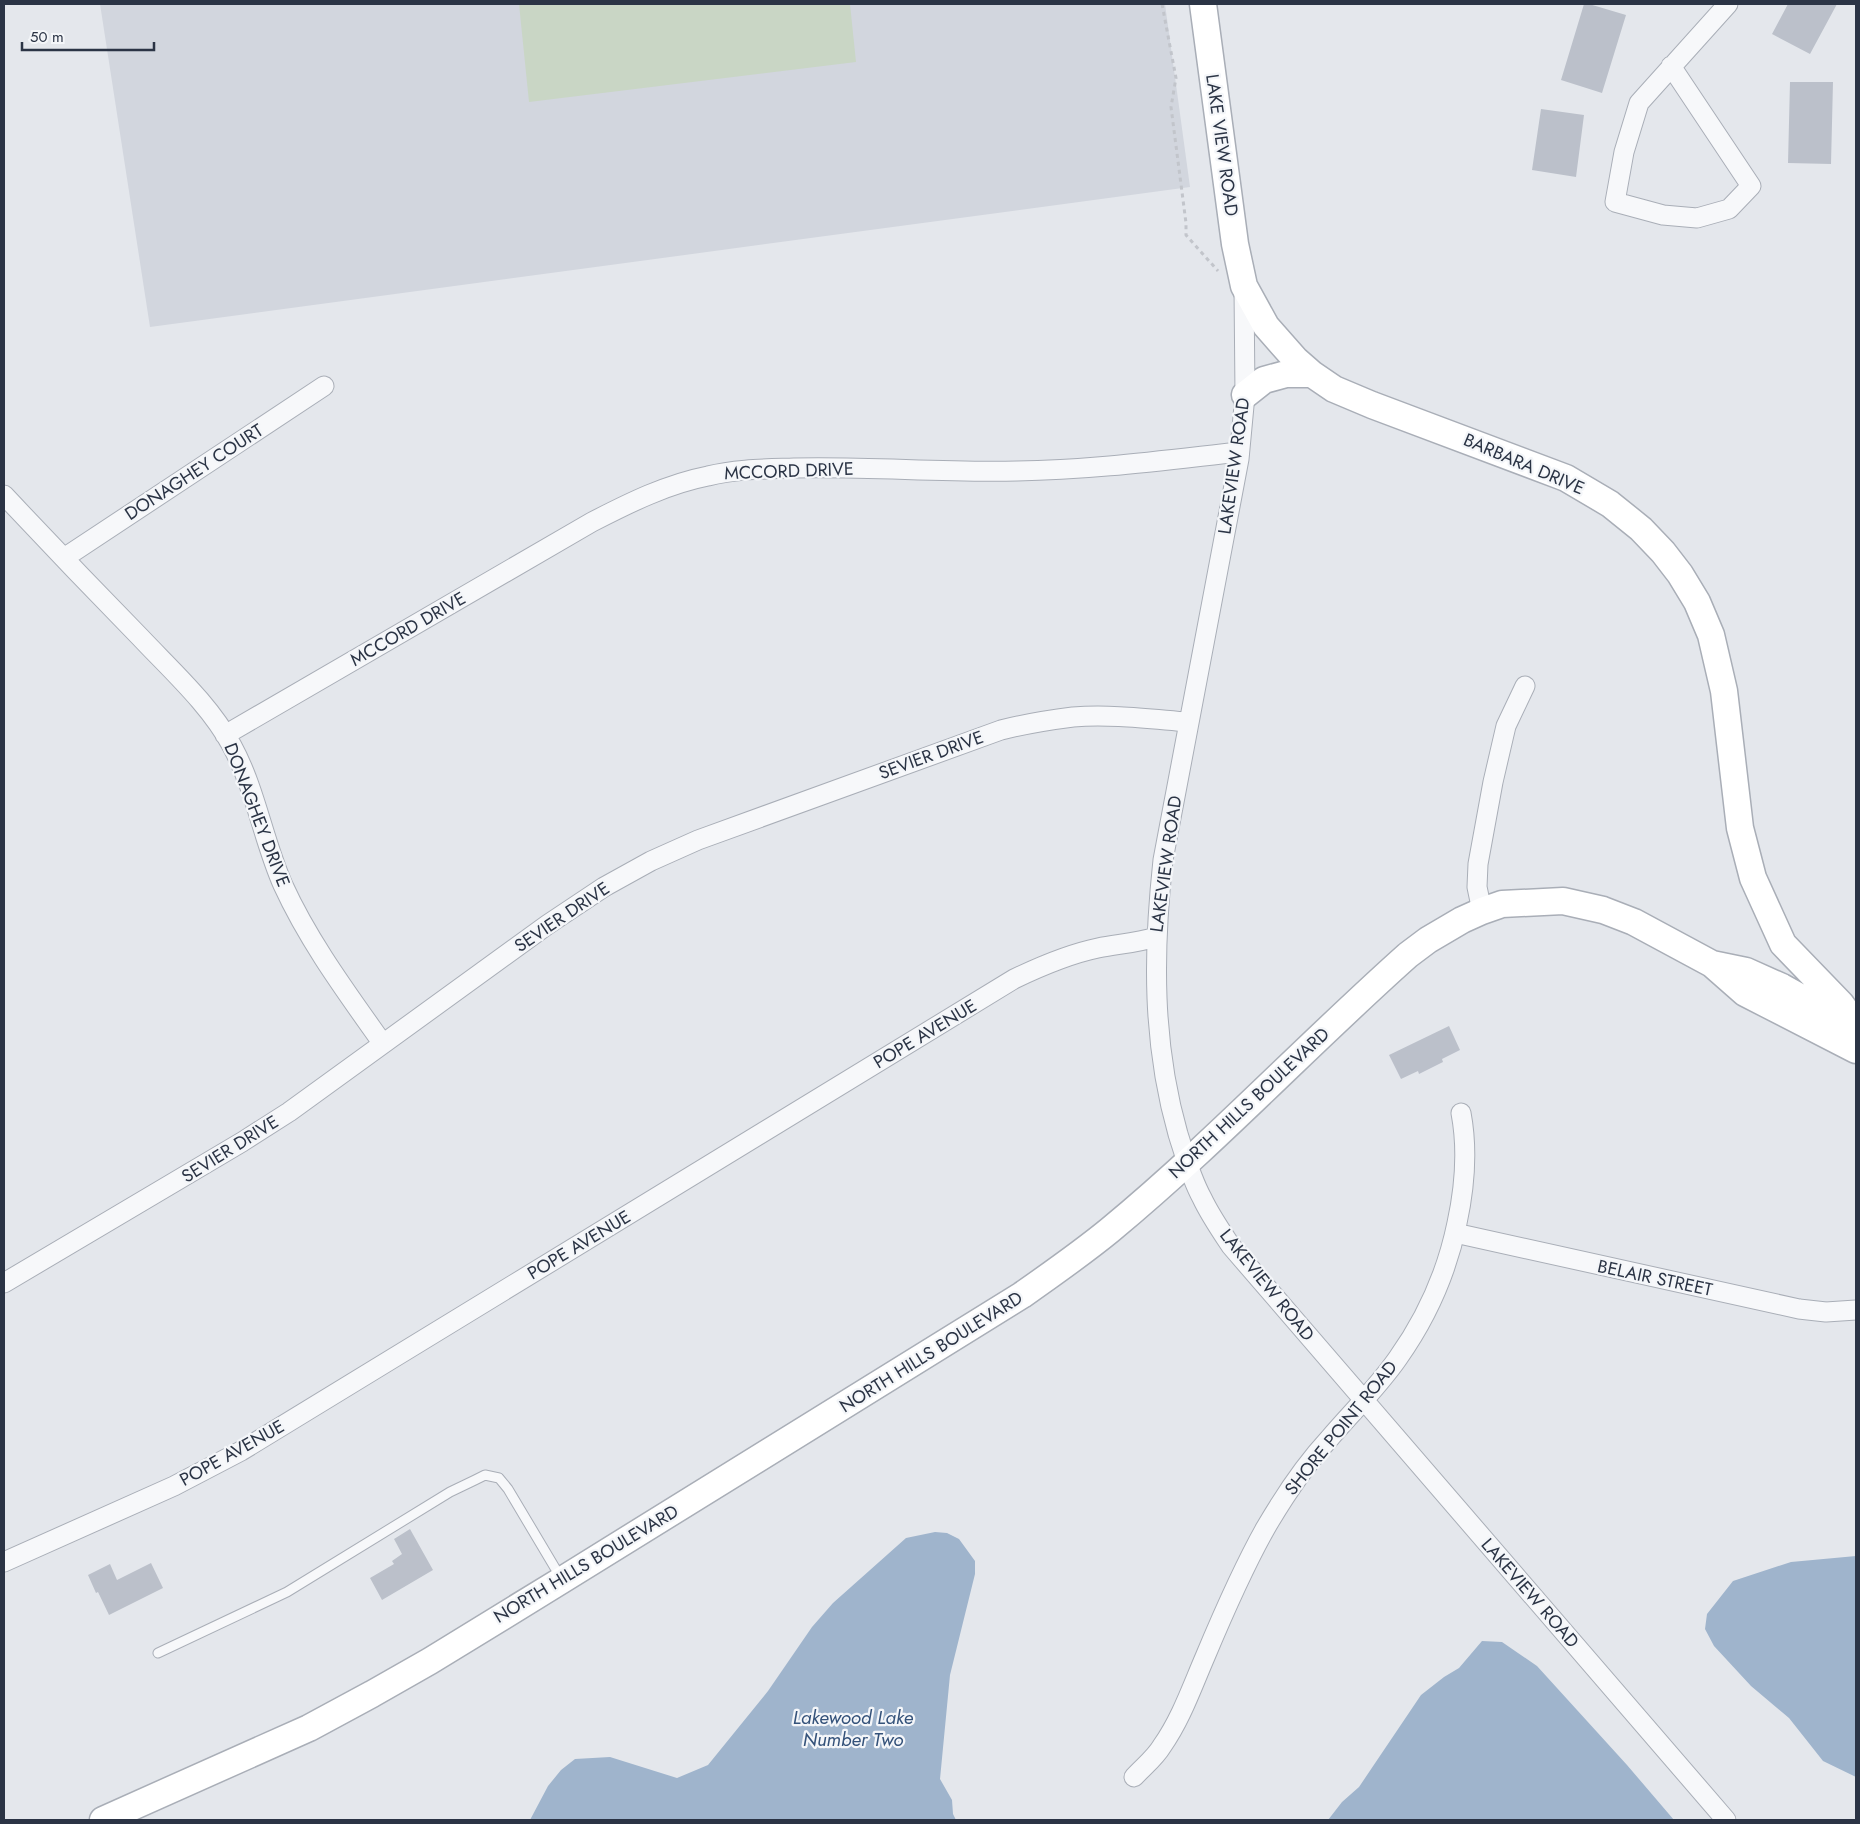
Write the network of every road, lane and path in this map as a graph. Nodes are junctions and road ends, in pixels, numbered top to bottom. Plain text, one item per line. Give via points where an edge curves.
1 (1162, 4) edge
2 (1203, 4) edge
3 (1728, 4) edge
4 (1671, 66) junction
5 (1244, 286) junction
6 (1312, 374) junction
7 (324, 386) dead end
8 (1245, 395) junction
9 (1239, 452) junction
10 (4, 495) edge
11 (64, 558) junction
12 (1525, 686) dead end
13 (1188, 722) junction
14 (225, 734) junction
15 (1482, 911) junction
16 (1156, 937) junction
17 (1783, 944) junction
18 (1712, 964) junction
19 (1782, 987) junction
20 (1856, 1027) edge
21 (383, 1044) junction
22 (1856, 1050) edge
23 (1460, 1113) dead end
24 (1186, 1162) junction
25 (1455, 1233) junction
26 (4, 1283) edge
27 (1856, 1310) edge
28 (1363, 1400) junction
29 (4, 1562) edge
30 (562, 1580) junction
31 (158, 1653) dead end
32 (1134, 1777) dead end
33 (103, 1820) edge
34 (1726, 1820) edge

1 - 5 path via 1176,78 1171,107 1186,235 1221,274
2 - 5 street, LAKE VIEW ROAD via 1235,244
3 - 4 street
4 - 4 street via 1639,103 1624,152 1615,202 1663,215 1697,218 1729,209 1751,186
5 - 6 street, BARBARA DRIVE via 1266,326
5 - 8 street, LAKEVIEW ROAD
6 - 8 street via 1286,374 1264,380
6 - 17 street, BARBARA DRIVE via 1334,389 1372,405 1566,478 1610,504 1663,552 1697,602 1711,635 1724,691 1740,828 1753,878
7 - 11 street, DONAGHEY COURT
8 - 9 street, LAKEVIEW ROAD
9 - 13 street, LAKEVIEW ROAD
9 - 14 street, MCCORD DRIVE via 1075,469 828,467 743,470 707,476 659,490 592,522
10 - 11 street, DONAGHEY DRIVE
11 - 14 street, DONAGHEY DRIVE via 169,667
12 - 15 street via 1506,726 1493,782 1478,864 1477,887
13 - 16 street, LAKEVIEW ROAD via 1162,860
13 - 21 street, SEVIER DRIVE via 1074,717 1030,723 1001,730 698,840 604,887
14 - 21 street, DONAGHEY DRIVE via 242,767 282,883 298,917
15 - 18 street, NORTH HILLS BOULEVARD via 1502,904 1563,902 1595,909 1634,922
15 - 24 street, NORTH HILLS BOULEVARD via 1428,940 1408,955
16 - 24 street, LAKEVIEW ROAD via 1159,1032 1168,1099
16 - 29 street, POPE AVENUE via 1090,950 1014,979 241,1451 174,1486
17 - 19 street
17 - 20 street via 1841,1004
18 - 19 street, NORTH HILLS BOULEVARD via 1746,971
18 - 22 street, NORTH HILLS BOULEVARD via 1745,993
19 - 20 street, NORTH HILLS BOULEVARD
21 - 26 street, SEVIER DRIVE via 242,1142
23 - 25 street, SHORE POINT ROAD via 1465,1134 1465,1163
24 - 28 street, LAKEVIEW ROAD via 1201,1197 1232,1246
24 - 30 street, NORTH HILLS BOULEVARD via 1111,1229 1022,1296
25 - 27 street, BELAIR STREET via 1799,1309 1826,1312
25 - 28 street, SHORE POINT ROAD via 1432,1303 1398,1359
28 - 32 street, SHORE POINT ROAD via 1320,1449 1274,1513 1235,1589 1181,1715 1162,1748
28 - 34 street, LAKEVIEW ROAD
30 - 31 lane via 508,1489 499,1478 485,1475 450,1492 287,1592
30 - 33 street, NORTH HILLS BOULEVARD via 430,1661 309,1728

